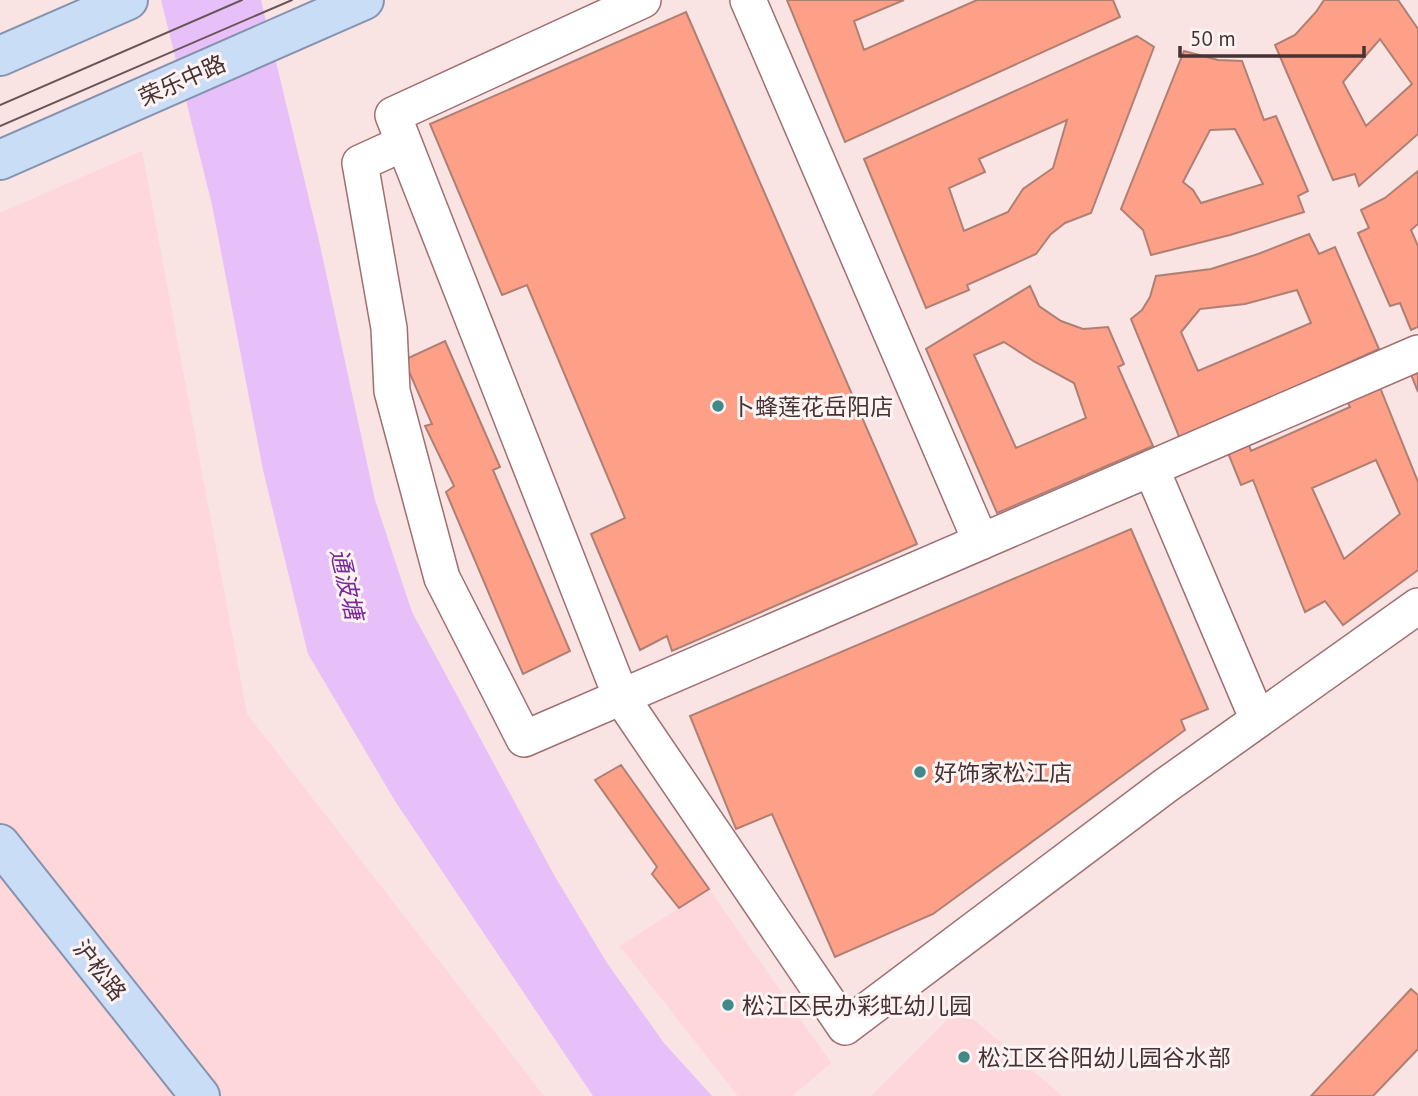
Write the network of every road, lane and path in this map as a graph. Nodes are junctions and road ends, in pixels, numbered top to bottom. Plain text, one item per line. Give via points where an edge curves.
1 (364, 0) edge
2 (643, 0) edge
3 (748, 0) edge
4 (118, 4) edge
5 (0, 56) edge
6 (404, 144) junction
7 (0, 160) edge
8 (1418, 353) edge
9 (1151, 468) junction
10 (981, 542) junction
11 (1418, 606) edge
12 (621, 697) junction
13 (1258, 720) junction
14 (0, 844) edge
15 (200, 1096) edge

1 - 7 main road, 荣乐中路
2 - 6 street via 393,116
3 - 10 street
4 - 5 main road
6 - 12 street
6 - 12 street via 360,163 389,328 393,391 442,578 524,739
8 - 9 street
9 - 10 street
9 - 13 street
10 - 12 street
11 - 13 street
12 - 13 street via 845,1027
14 - 15 main road, 沪松路

